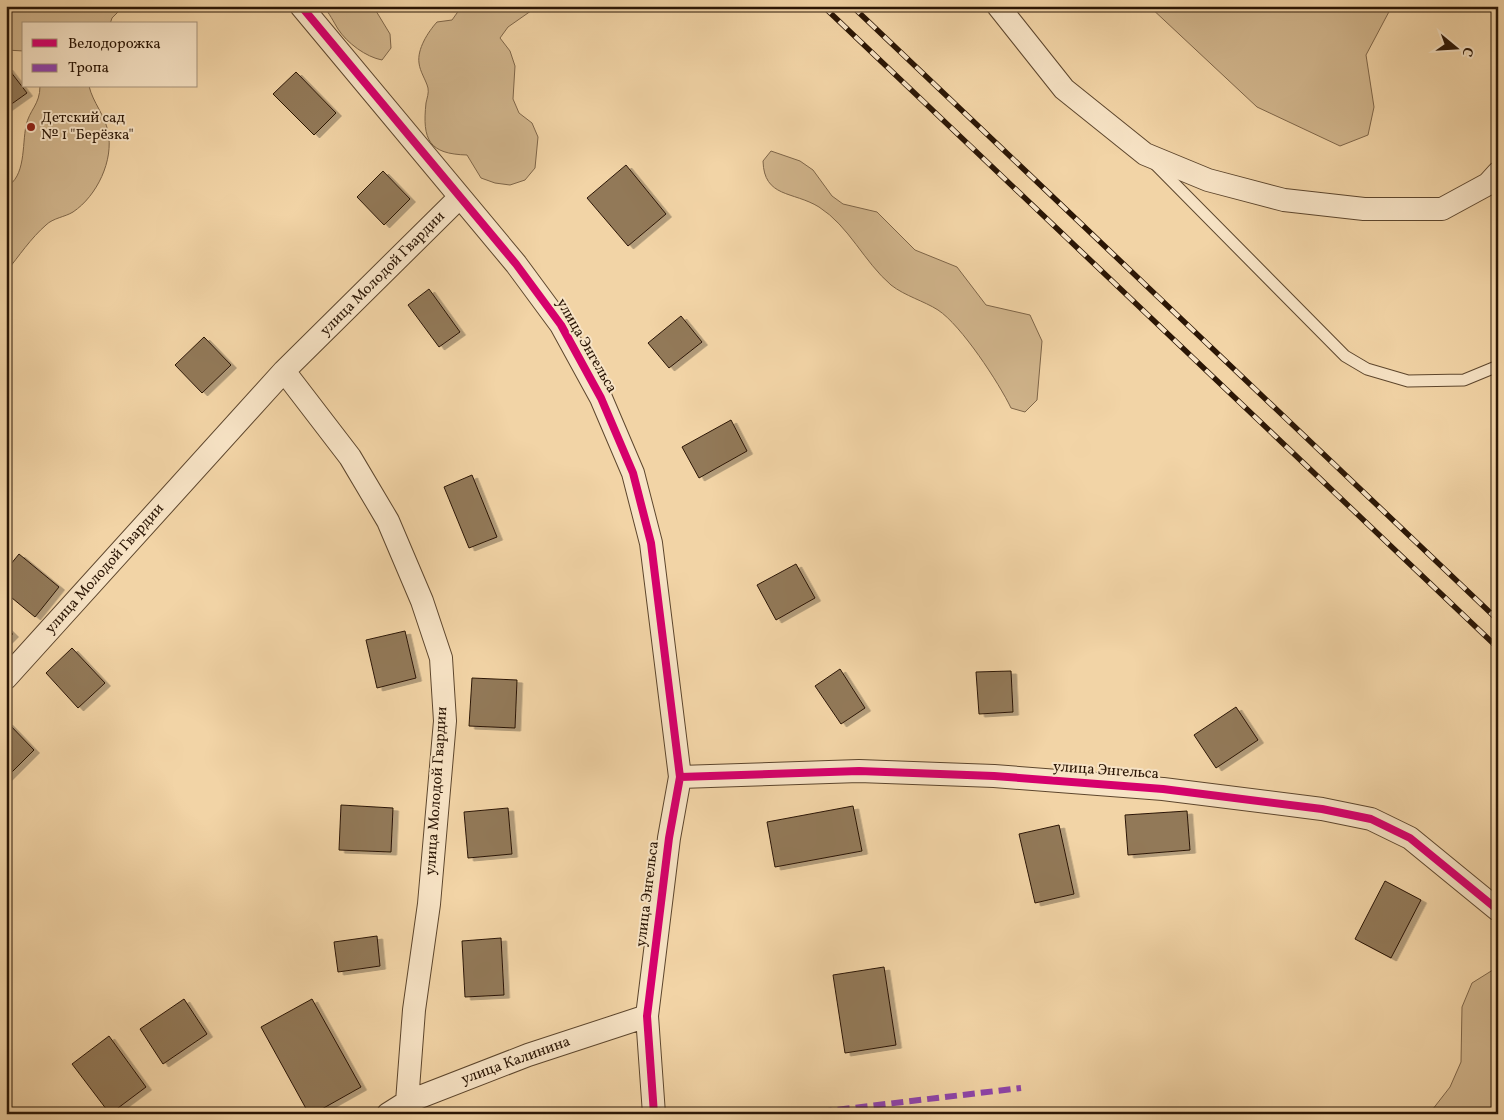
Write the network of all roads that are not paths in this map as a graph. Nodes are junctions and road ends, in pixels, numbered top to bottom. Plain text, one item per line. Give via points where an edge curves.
1 (300, 6) edge
2 (998, 6) edge
3 (1145, 154) junction
4 (1498, 173) edge
5 (460, 197) junction
6 (1498, 366) edge
7 (284, 371) junction
8 (6, 678) edge
9 (680, 777) junction
10 (1498, 910) edge
11 (647, 1016) junction
12 (407, 1102) junction
13 (388, 1114) edge
14 (654, 1114) edge

1 - 5 street, улица Энгельса
2 - 3 street via 1064,89
3 - 4 street via 1208,180 1284,200 1364,209 1442,209 1488,184
3 - 6 lane via 1345,356 1368,369 1408,381 1464,380
5 - 7 street, улица Молодой Гвардии
5 - 9 street, улица Энгельса via 561,325 601,398 633,473 651,543
7 - 8 street, улица Молодой Гвардии
7 - 12 street, улица Молодой Гвардии via 350,457 388,521 422,601 441,658 445,721
9 - 10 street, улица Энгельса via 860,771 994,776 1163,789 1322,809 1371,819 1410,838
9 - 11 street, улица Энгельса via 669,838
11 - 12 street, улица Калинина via 528,1055
11 - 14 street, улица Энгельса
12 - 13 street, улица Калинина

